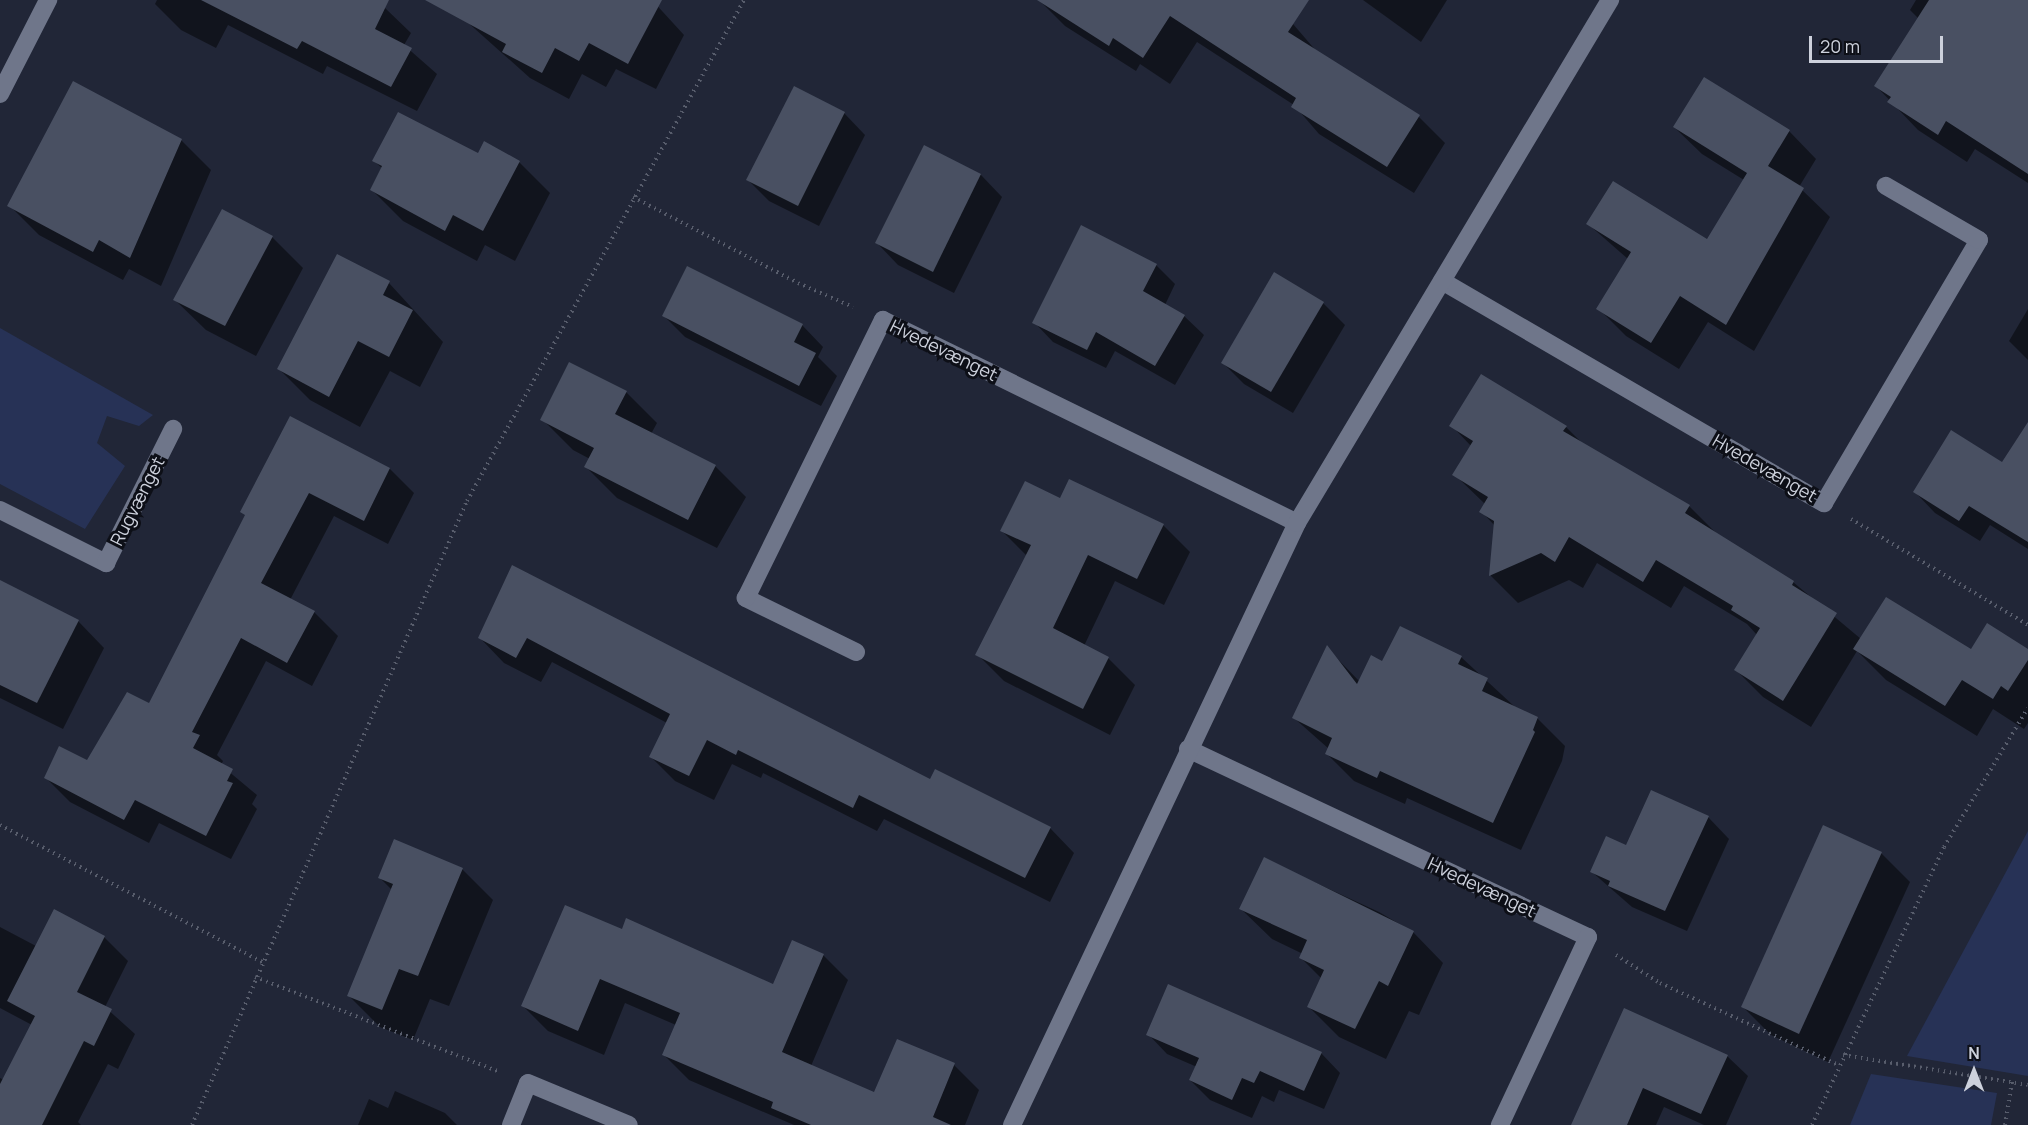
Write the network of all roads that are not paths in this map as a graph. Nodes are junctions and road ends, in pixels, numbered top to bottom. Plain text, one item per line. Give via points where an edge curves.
1 (47, 0) edge
2 (1610, 0) edge
3 (0, 94) edge
4 (1886, 186) dead end
5 (1443, 280) junction
6 (173, 429) dead end
7 (0, 510) edge
8 (1297, 523) junction
9 (856, 652) dead end
10 (1188, 749) junction
11 (511, 1125) edge
12 (629, 1125) edge
13 (1012, 1125) edge
14 (1500, 1125) edge

1 - 3 street
2 - 5 street
4 - 5 street, Hvedevænget via 1978,240 1824,503
5 - 8 street
6 - 7 street, Rugvænget via 106,564
8 - 9 street, Hvedevænget via 883,320 746,598
8 - 10 street
10 - 13 street
10 - 14 street, Hvedevænget via 1588,937
11 - 12 street via 528,1083

